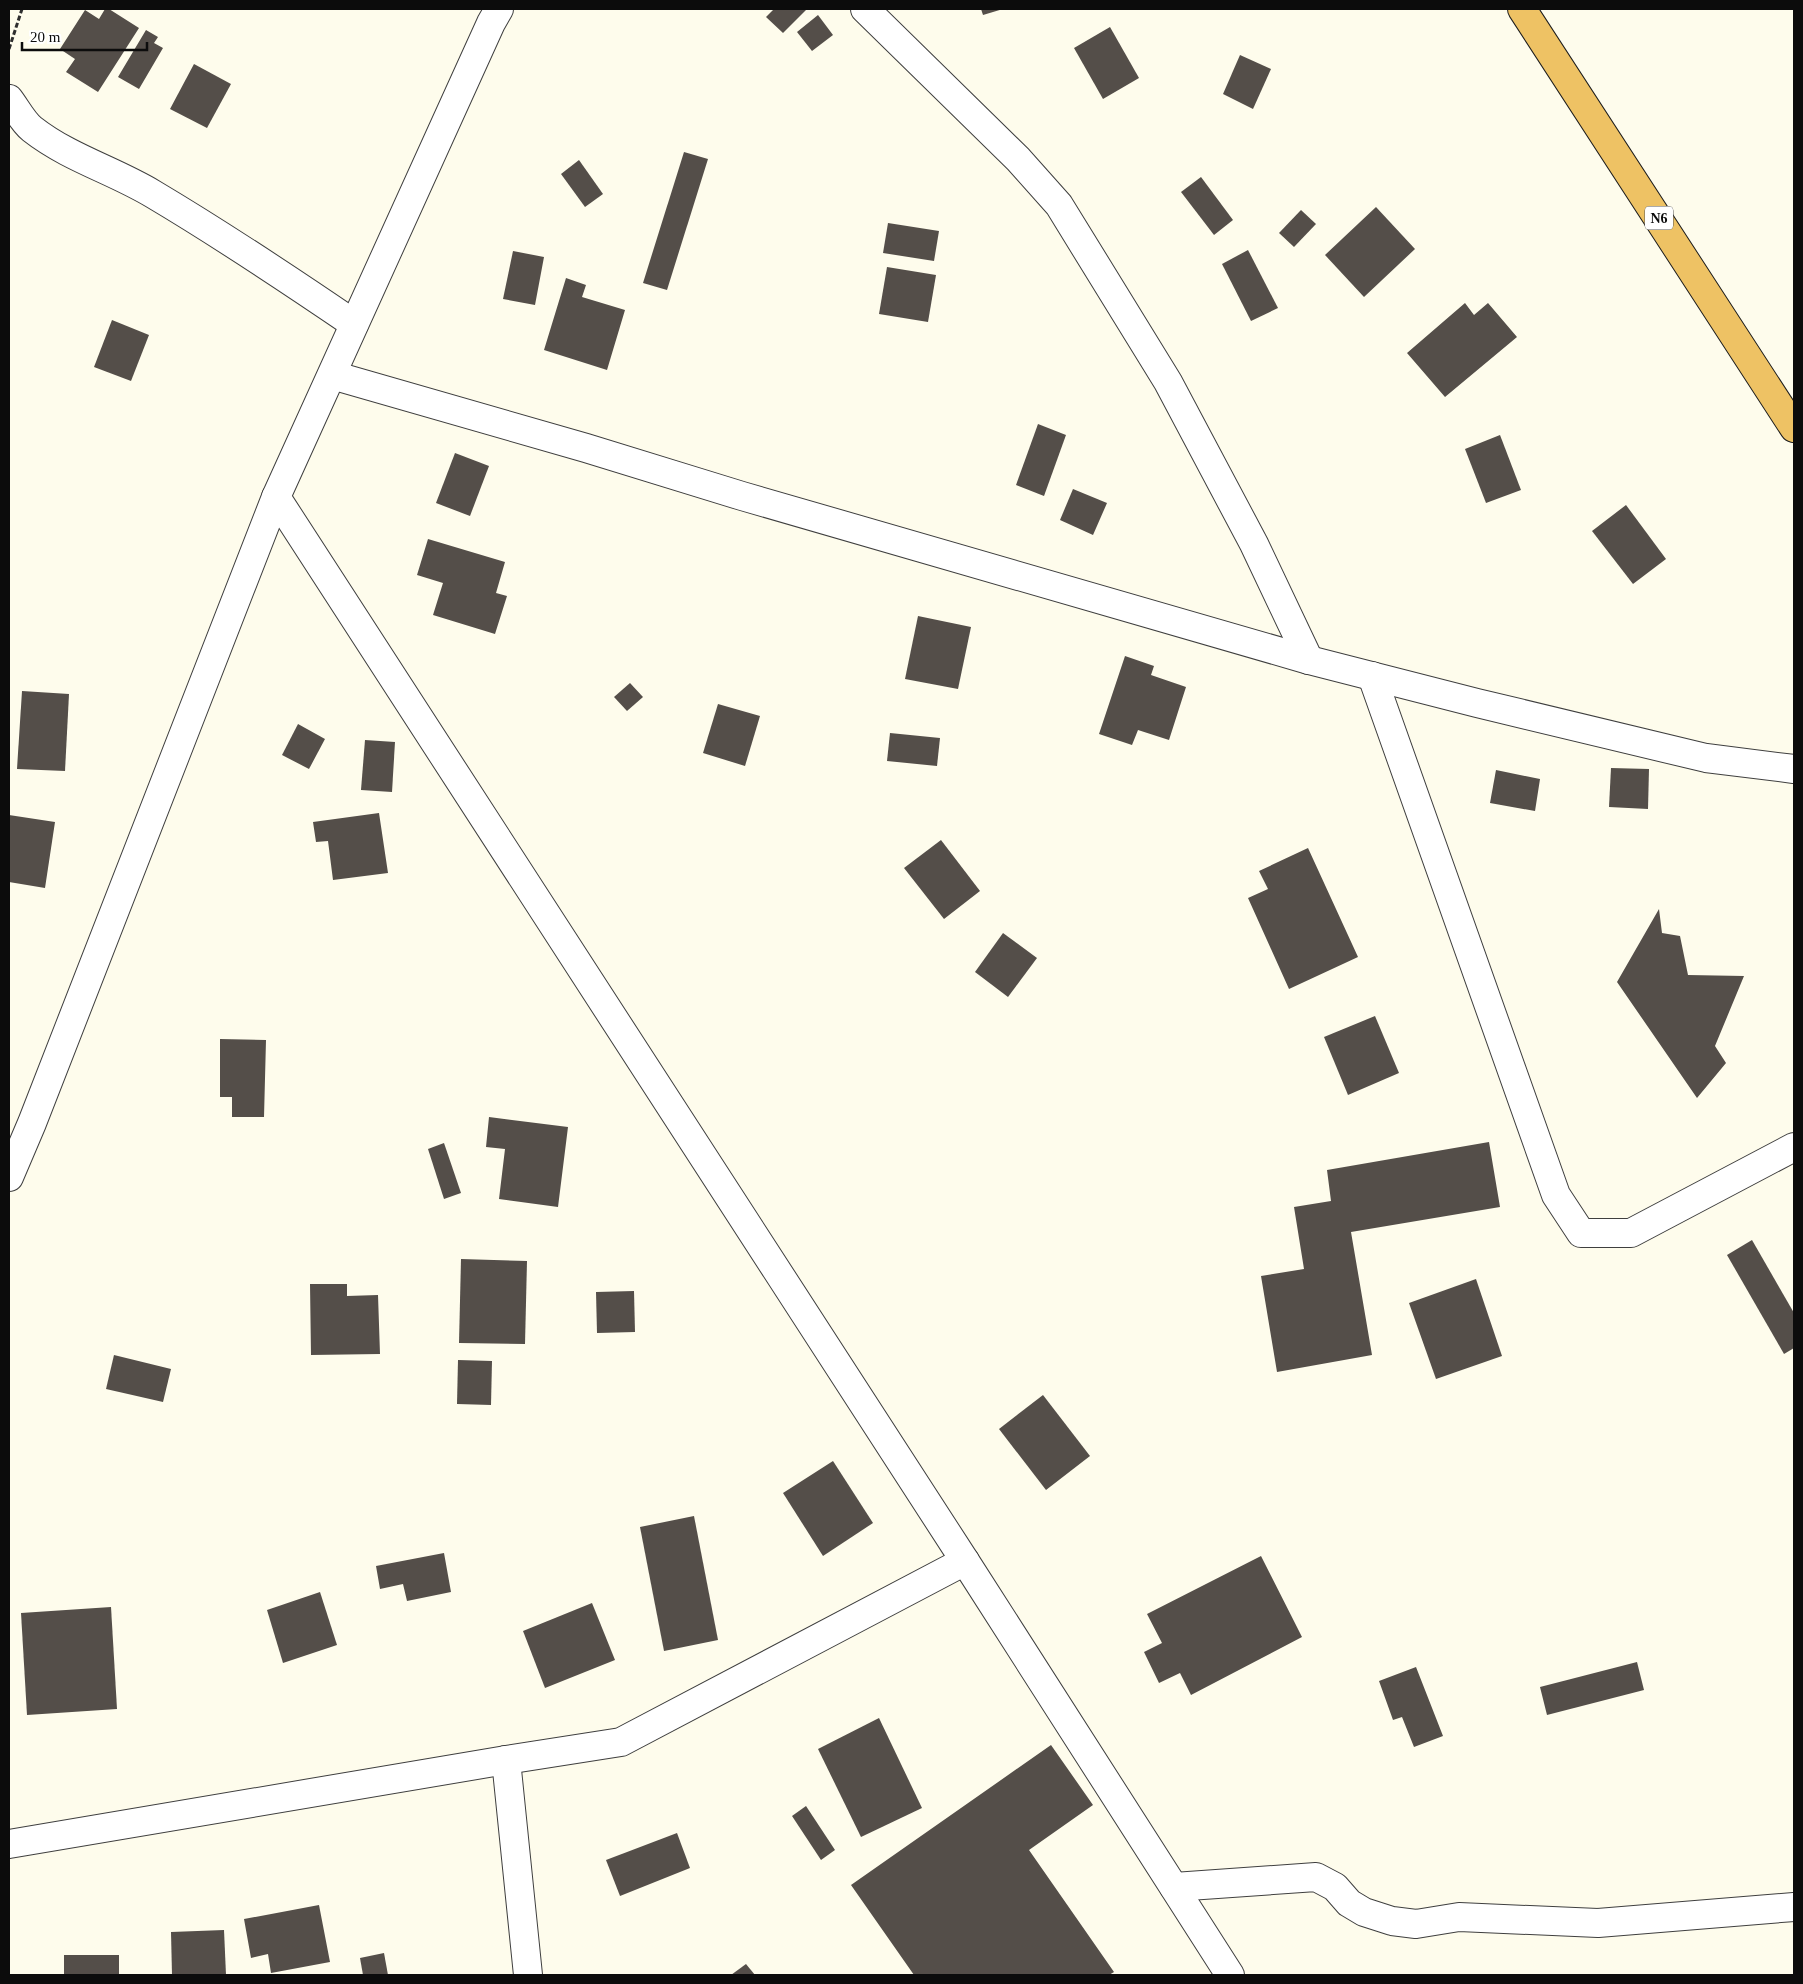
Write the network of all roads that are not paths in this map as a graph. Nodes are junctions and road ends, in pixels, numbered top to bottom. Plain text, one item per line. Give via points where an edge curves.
1 (500, 9) edge
2 (865, 9) edge
3 (1522, 9) edge
4 (9, 99) edge
5 (354, 324) junction
6 (332, 375) junction
7 (1794, 428) edge
8 (276, 497) junction
9 (1309, 660) junction
10 (1372, 676) junction
11 (1794, 769) edge
12 (1794, 1147) edge
13 (9, 1177) edge
14 (965, 1561) junction
15 (506, 1760) junction
16 (9, 1844) edge
17 (1174, 1887) junction
18 (1794, 1908) edge
19 (528, 1975) edge
20 (1230, 1975) edge

1 - 5 street
2 - 9 street via 1018,159 1059,205 1168,382 1254,544
3 - 7 highway, N6
4 - 5 street via 31,128 81,159 143,188 185,213
5 - 6 street
6 - 8 street
6 - 9 street
8 - 13 street
8 - 14 street
9 - 10 street
10 - 11 street via 1706,758
10 - 12 street via 1556,1195 1581,1233 1631,1233
14 - 15 street via 622,1742
14 - 17 street
15 - 16 street
15 - 19 street
17 - 18 street via 1316,1877 1335,1887 1349,1903 1364,1912 1416,1924 1459,1917 1598,1923
17 - 20 street

